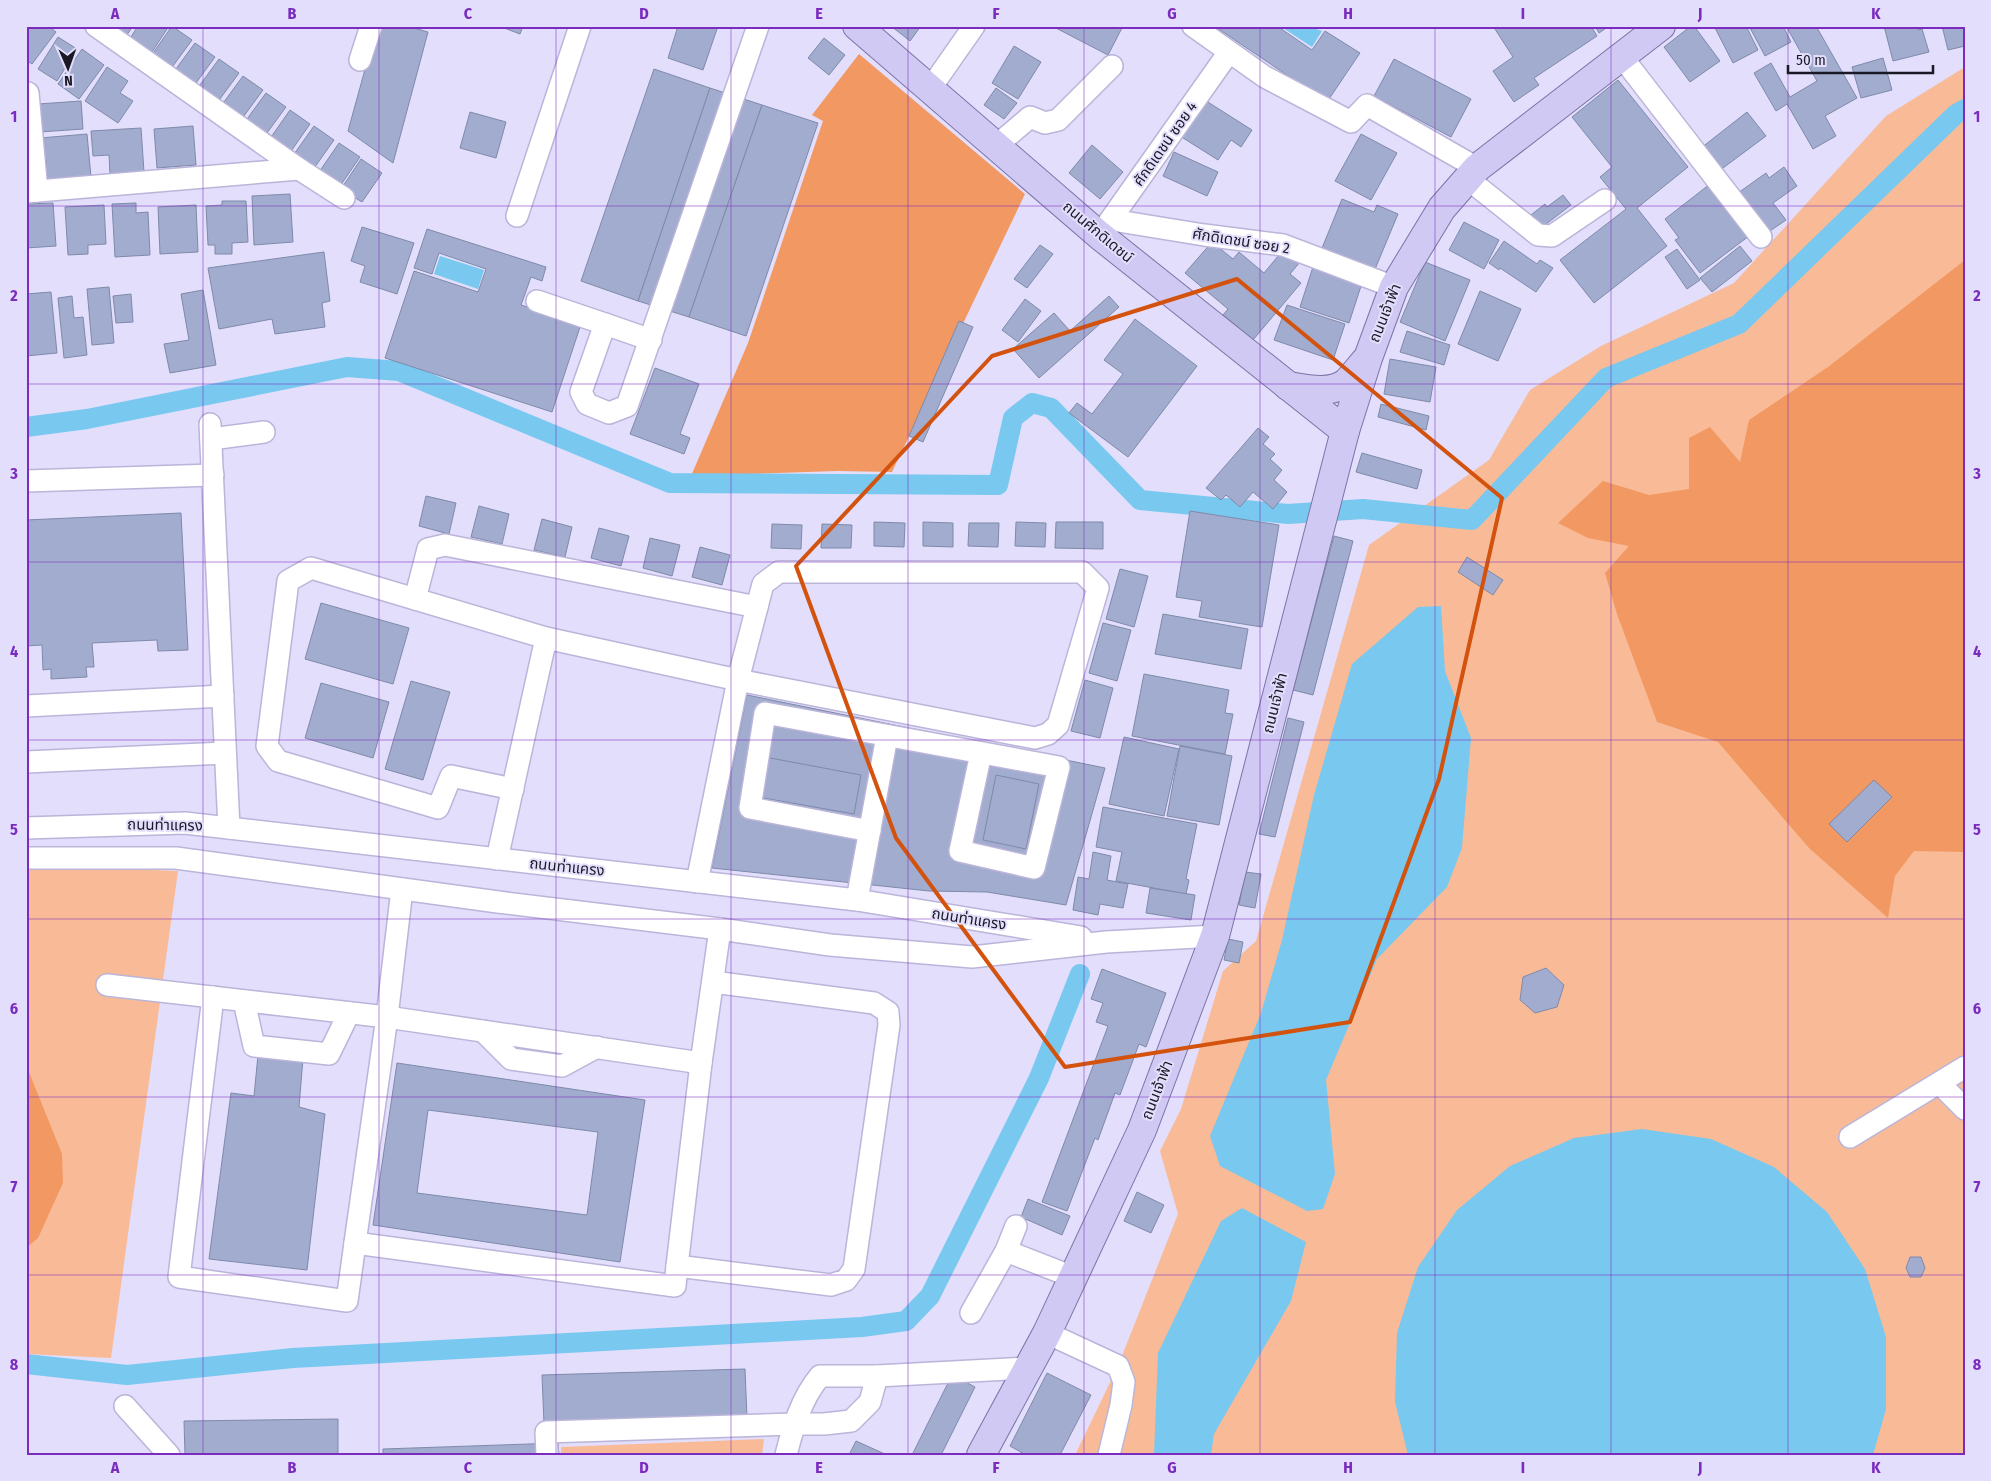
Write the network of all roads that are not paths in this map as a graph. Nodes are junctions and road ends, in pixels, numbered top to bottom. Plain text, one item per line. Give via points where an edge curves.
1 (96, 26) edge
2 (371, 26) edge
3 (580, 26) edge
4 (758, 26) edge
5 (857, 26) edge
6 (974, 26) edge
7 (1193, 26) edge
8 (1661, 26) edge
9 (1229, 52) junction
10 (1622, 57) junction
11 (360, 60) dead end
12 (1112, 66) dead end
13 (930, 89) junction
14 (28, 93) dead end
15 (996, 146) junction
16 (299, 169) junction
17 (1473, 173) junction
18 (31, 191) edge
19 (344, 198) dead end
20 (1604, 200) dead end
21 (517, 216) dead end
22 (1106, 228) junction
23 (1761, 237) dead end
24 (1394, 287) junction
25 (537, 301) dead end
26 (605, 324) junction
27 (651, 340) junction
28 (1368, 358) junction
29 (1288, 386) junction
30 (1344, 431) junction
31 (264, 432) dead end
32 (213, 474) junction
33 (26, 481) edge
34 (414, 599) junction
35 (756, 607) junction
36 (546, 638) junction
37 (738, 680) junction
38 (223, 696) junction
39 (26, 706) edge
40 (887, 736) junction
41 (982, 753) junction
42 (225, 754) junction
43 (26, 762) edge
44 (513, 788) junction
45 (74, 826) junction
46 (26, 828) edge
47 (229, 828) junction
48 (870, 831) junction
49 (26, 858) edge
50 (73, 858) junction
51 (497, 860) junction
52 (697, 882) junction
53 (402, 889) junction
54 (857, 900) junction
55 (720, 930) junction
56 (1215, 936) junction
57 (1106, 942) junction
58 (713, 982) junction
59 (107, 985) dead end
60 (213, 997) junction
61 (244, 1001) junction
62 (348, 1012) junction
63 (387, 1017) junction
64 (701, 1063) junction
65 (1965, 1067) edge
66 (1940, 1084) junction
67 (1965, 1110) edge
68 (1850, 1137) dead end
69 (1016, 1226) dead end
70 (355, 1243) junction
71 (1006, 1251) junction
72 (678, 1266) junction
73 (1073, 1277) junction
74 (971, 1313) dead end
75 (1047, 1333) junction
76 (1029, 1368) junction
77 (877, 1376) junction
78 (124, 1406) dead end
79 (794, 1424) junction
80 (169, 1455) edge
81 (547, 1455) edge
82 (786, 1455) edge
83 (981, 1455) edge
84 (1109, 1455) edge

1 - 16 street
2 - 11 street
3 - 21 street
4 - 27 street
5 - 13 main road, ถนนศักดิเดชน์
6 - 13 street
7 - 9 street
8 - 10 main road, ถนนเจ้าฟ้า
9 - 17 street via 1265,77 1351,122 1367,105
9 - 22 street, ศักดิเดชน์ ซอย 4
10 - 17 main road, ถนนเจ้าฟ้า
10 - 23 street
12 - 15 street via 1058,120 1045,122 1030,117
13 - 15 main road, ถนนศักดิเดชน์
14 - 18 street
15 - 22 main road, ถนนศักดิเดชน์
16 - 18 street
16 - 19 street
17 - 20 street via 1538,235 1552,236
17 - 24 main road, ถนนเจ้าฟ้า via 1442,208
22 - 24 street, ศักดิเดชน์ ซอย 2 via 1204,235 1283,246
22 - 29 main road, ถนนศักดิเดชน์
24 - 28 main road, ถนนเจ้าฟ้า
25 - 26 street
26 - 27 street
26 - 27 street via 581,392 587,404 609,413 627,406
28 - 29 main road via 1346,383 1335,387 1315,391
28 - 30 main road, ถนนเจ้าฟ้า
29 - 30 main road, ถนนศักดิเดชน์
30 - 56 main road, ถนนเจ้าฟ้า
31 - 32 street via 211,432
32 - 33 street
32 - 38 street
34 - 35 street via 428,549 444,544
34 - 36 street
34 - 44 street via 311,568 288,581 268,746 278,761 438,808 451,776
35 - 37 street
35 - 37 street via 763,584 779,572 1082,572 1098,588 1058,725 1048,734 1035,738
36 - 37 street
36 - 44 street
37 - 52 street
38 - 39 street
38 - 42 street
40 - 41 street
40 - 48 street
40 - 48 street via 765,712 750,808
41 - 41 street via 1059,767 1034,868 960,851
42 - 43 street
42 - 47 street
44 - 51 street
45 - 46 street, ถนนท่าแครง
45 - 47 street, ถนนท่าแครง via 185,823
45 - 50 street
47 - 51 street, ถนนท่าแครง
48 - 54 street
49 - 50 street, ถนนท่าแครง
50 - 53 street, ถนนท่าแครง via 176,858
51 - 52 street, ถนนท่าแครง
52 - 54 street, ถนนท่าแครง
53 - 55 street, ถนนท่าแครง
53 - 63 street
54 - 57 street, ถนนท่าแครง
55 - 57 street, ถนนท่าแครง via 830,946 972,958
55 - 58 street
56 - 57 street, ถนนท่าแครง
56 - 73 main road, ถนนเจ้าฟ้า via 1142,1130
58 - 64 street
58 - 72 street via 874,1003 888,1012 889,1025 854,1269 846,1280 831,1285
59 - 60 street
60 - 61 street
60 - 70 street via 179,1277 347,1301
61 - 62 street
61 - 62 street via 254,1046 329,1054
62 - 63 street
63 - 64 street
63 - 70 street
64 - 72 street
65 - 66 street
66 - 67 street
66 - 68 street
69 - 71 street
70 - 72 street via 675,1286
71 - 73 street
71 - 74 street
73 - 75 main road, ถนนเจ้าฟ้า
75 - 76 main road, ถนนเจ้าฟ้า
75 - 84 street via 1118,1366 1124,1382
76 - 77 street
76 - 83 main road, ถนนเจ้าฟ้า
77 - 79 street via 870,1402 851,1421
77 - 79 street via 820,1376 811,1387
78 - 80 street
79 - 81 street via 546,1432
79 - 82 street

